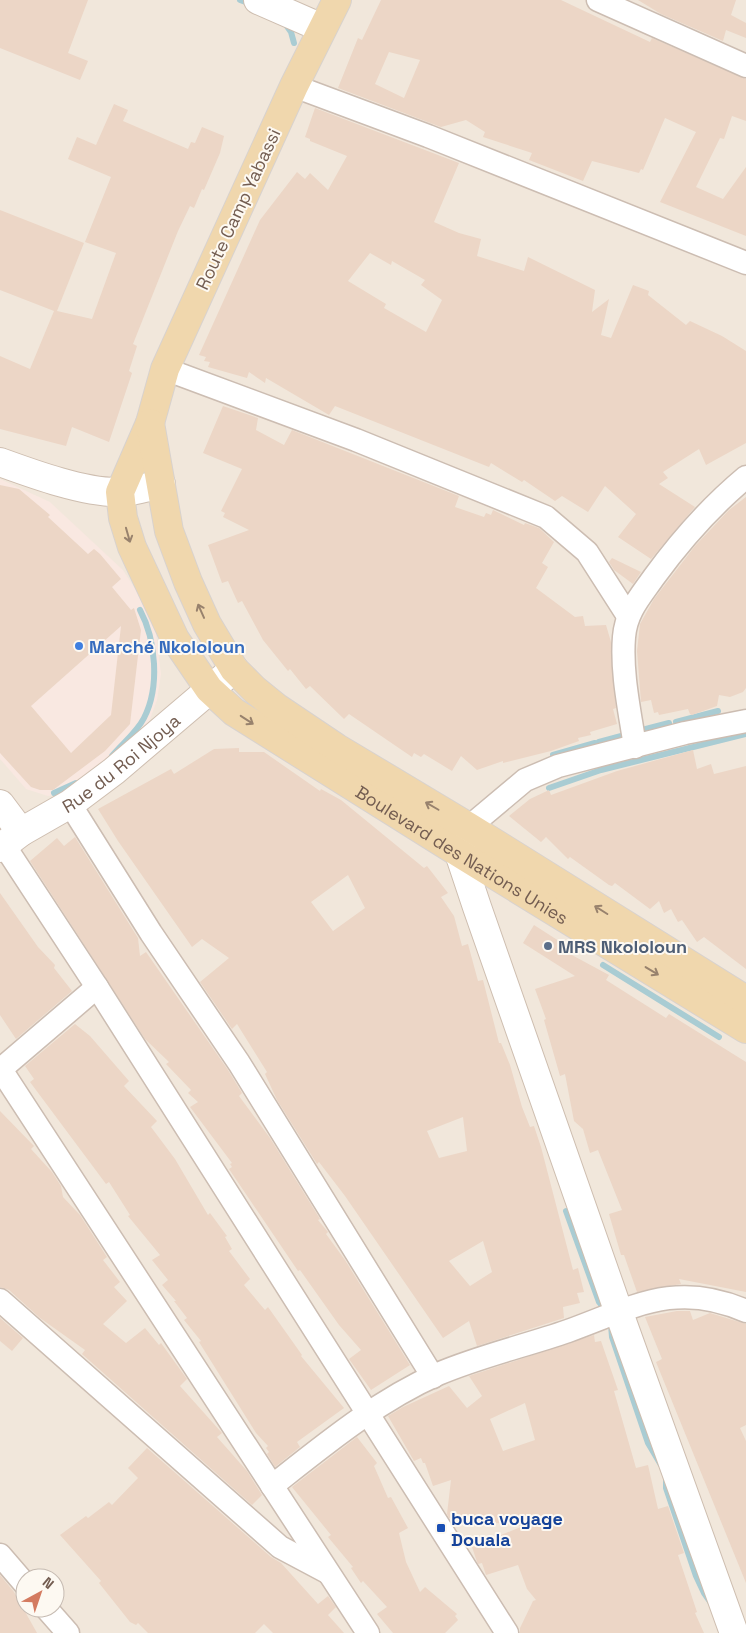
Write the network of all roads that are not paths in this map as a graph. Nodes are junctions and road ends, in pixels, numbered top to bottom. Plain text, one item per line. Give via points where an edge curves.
1 (258, 0) edge
2 (337, 0) edge
3 (598, 0) edge
4 (322, 28) junction
5 (746, 66) edge
6 (294, 86) junction
7 (746, 263) edge
8 (165, 368) junction
9 (150, 423) junction
10 (0, 462) edge
11 (746, 477) edge
12 (161, 484) junction
13 (120, 492) junction
14 (628, 616) junction
15 (234, 669) junction
16 (209, 689) junction
17 (746, 721) edge
18 (635, 747) junction
19 (0, 804) edge
20 (70, 804) junction
21 (469, 827) junction
22 (8, 842) edge
23 (459, 853) junction
24 (624, 939) junction
25 (96, 987) junction
26 (746, 1000) edge
27 (746, 1029) edge
28 (0, 1070) edge
29 (0, 1300) edge
30 (618, 1310) junction
31 (746, 1311) edge
32 (433, 1377) junction
33 (367, 1414) junction
34 (272, 1486) junction
35 (0, 1555) edge
36 (15, 1572) edge
37 (329, 1574) junction
38 (55, 1618) edge
39 (361, 1630) edge
40 (68, 1633) edge
41 (507, 1633) edge
42 (734, 1633) edge

1 - 4 street
2 - 4 main road, Route Camp Yabassi
3 - 5 street
4 - 6 main road, Route Camp Yabassi
6 - 7 street
6 - 8 main road, Route Camp Yabassi
8 - 9 main road, Route Camp Yabassi
8 - 14 street via 356,440 546,518 587,552
9 - 12 main road, Boulevard des Nations Unies
9 - 13 main road, Route Camp Yabassi
10 - 13 street via 62,482
11 - 14 street via 694,525 635,602
12 - 13 street
15 -> 12 main road, Boulevard des Nations Unies via 207,624 188,582 169,531
13 -> 16 main road, Boulevard des Nations Unies via 123,518 148,586 175,639
14 - 18 street via 624,638
15 - 16 street, Rue du Roi Njoya
21 -> 15 main road, Boulevard des Nations Unies via 298,722
16 - 20 street, Rue du Roi Njoya via 136,753
16 -> 23 main road, Boulevard des Nations Unies via 234,712
17 - 18 street
18 - 21 street via 558,766 525,780
19 - 22 street
20 - 22 street, Rue du Roi Njoya
20 - 32 street via 151,933 239,1063
21 - 23 street
24 -> 21 main road, Boulevard des Nations Unies
22 - 25 street
23 - 24 main road, Boulevard des Nations Unies
23 - 30 street
24 - 26 main road, Boulevard des Nations Unies
24 -> 27 main road, Boulevard des Nations Unies
25 - 28 street
25 - 33 street
28 - 34 street
29 - 37 street via 280,1547
30 - 31 street via 682,1296 716,1300
30 - 32 street
30 - 42 street
32 - 33 street
33 - 34 street
33 - 41 street
34 - 37 street
35 - 36 street
37 - 39 street
38 - 40 street

